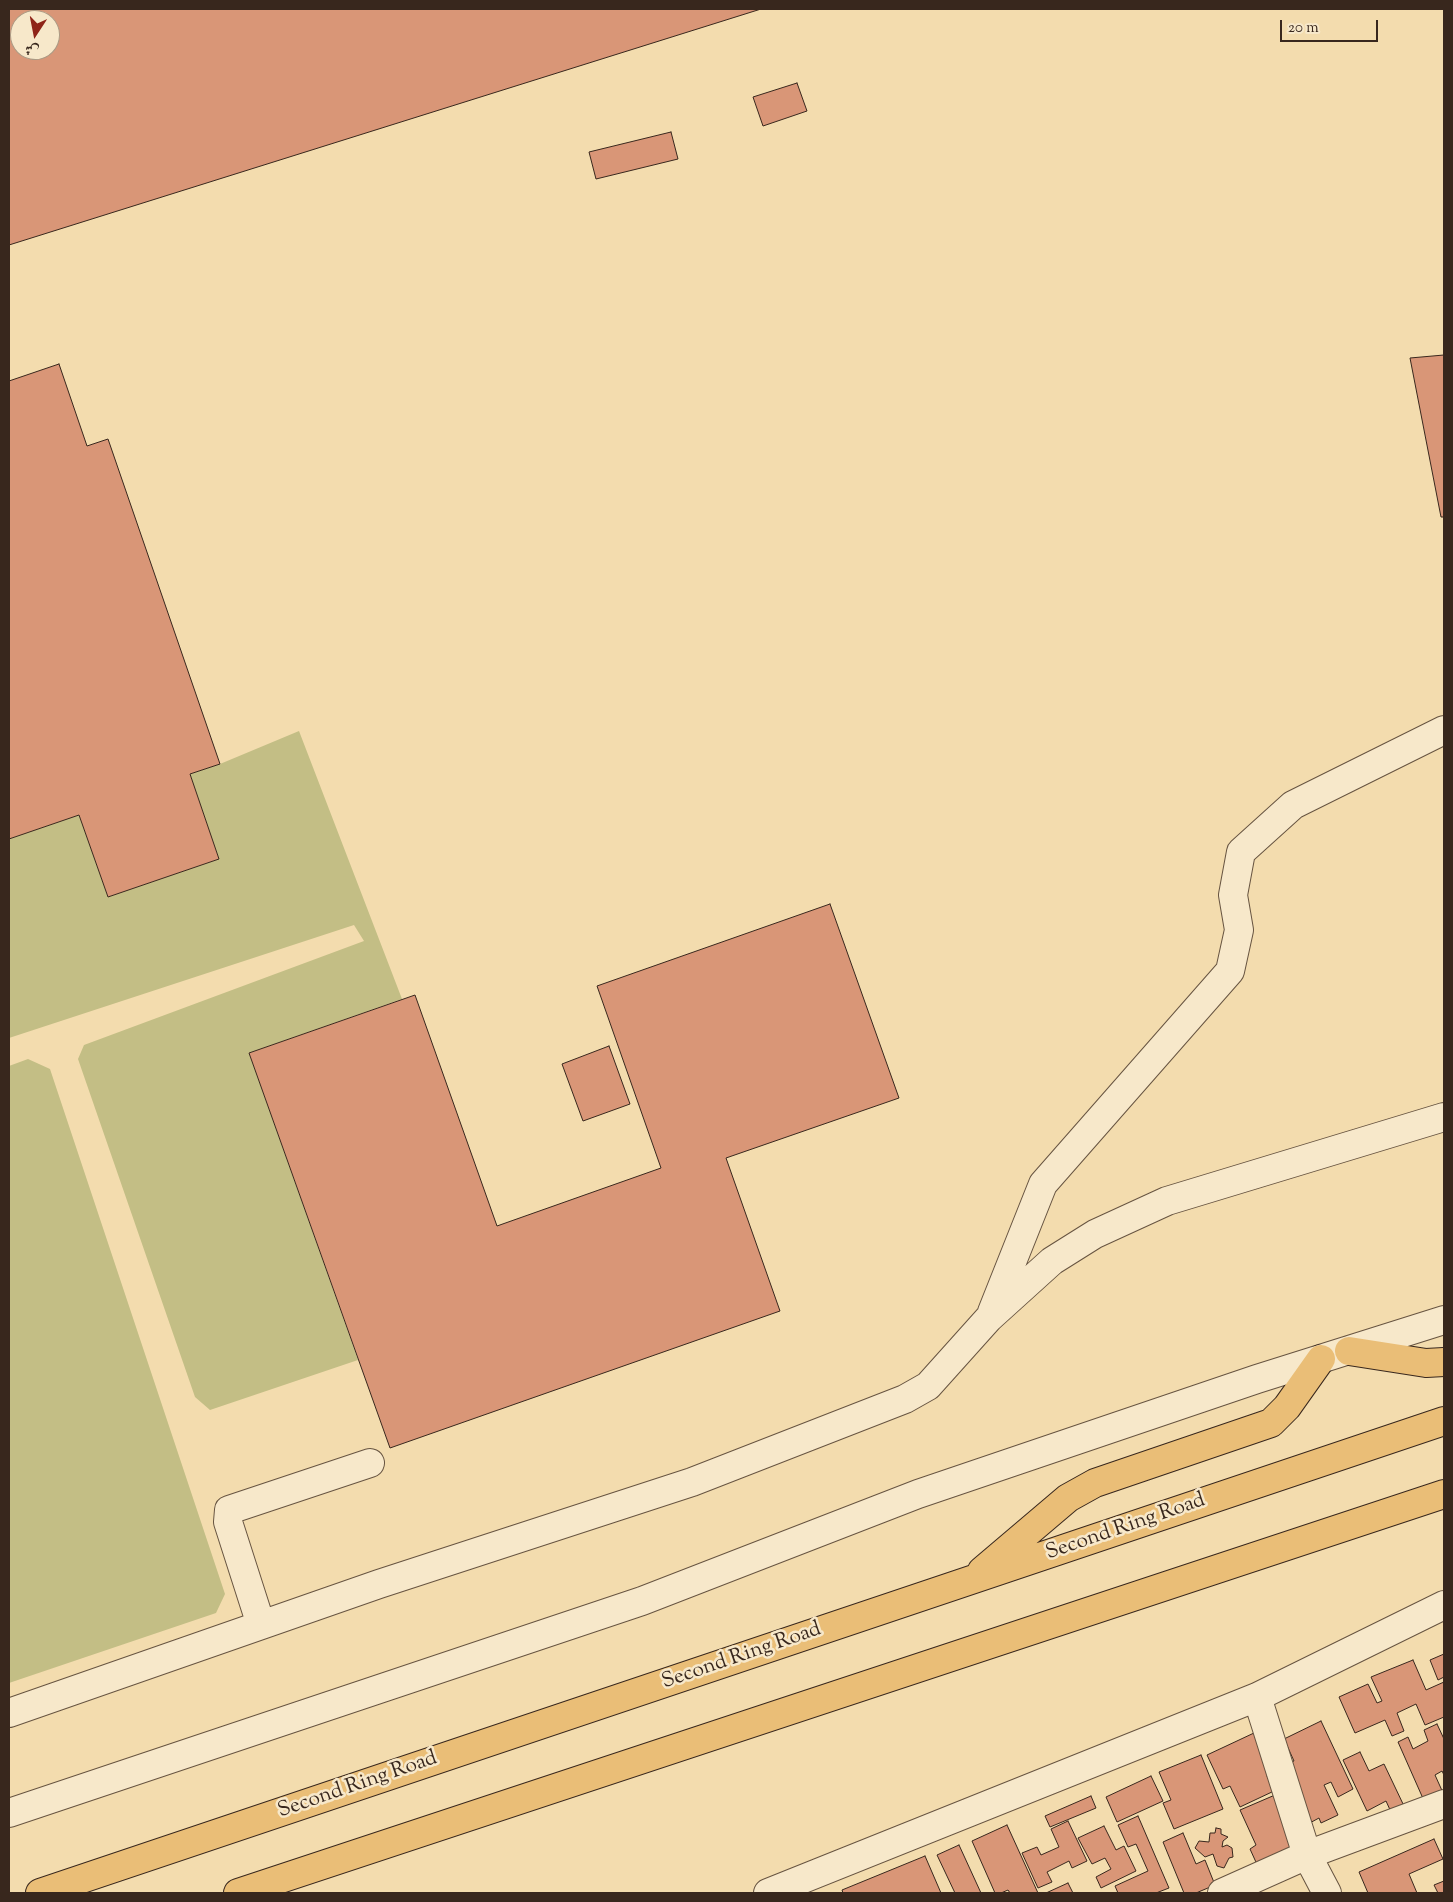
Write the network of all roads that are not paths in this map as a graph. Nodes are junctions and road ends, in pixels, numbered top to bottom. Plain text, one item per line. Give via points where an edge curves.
1 (1444, 730) edge
2 (1444, 1117) edge
3 (989, 1318) junction
4 (1444, 1320) edge
5 (1349, 1351) junction
6 (1321, 1359) junction
7 (1444, 1362) edge
8 (1444, 1421) edge
9 (370, 1463) dead end
10 (1444, 1494) edge
11 (970, 1581) junction
12 (1444, 1605) edge
13 (261, 1625) junction
14 (1257, 1697) junction
15 (9, 1713) edge
16 (1444, 1804) edge
17 (9, 1813) edge
18 (1307, 1855) junction
19 (40, 1893) edge
20 (238, 1893) edge
21 (768, 1893) edge
22 (1222, 1893) edge
23 (1327, 1893) edge

1 - 3 street via 1293,805 1241,852 1233,895 1239,930 1230,970 1043,1184
2 - 3 street via 1167,1201 1095,1234 1052,1260
3 - 13 street via 928,1386 905,1399 692,1482
4 - 5 street
5 - 6 street
5 - 7 highway via 1426,1364
6 - 11 highway via 1287,1407 1271,1423 1095,1483 1068,1498
6 - 17 street via 918,1494 642,1601
8 - 11 highway, Second Ring Road
9 - 13 street via 229,1510 228,1522
10 - 20 highway
11 - 19 highway, Second Ring Road
12 - 14 street
13 - 15 street
14 - 18 street
14 - 21 street
16 - 18 street
18 - 22 street
18 - 23 street

